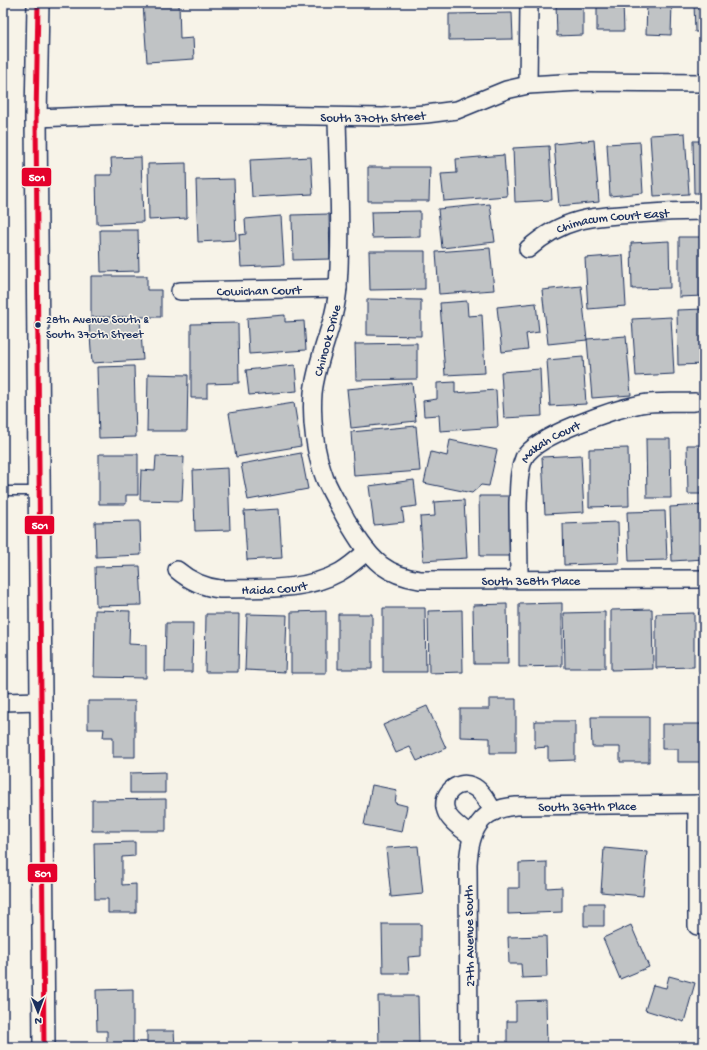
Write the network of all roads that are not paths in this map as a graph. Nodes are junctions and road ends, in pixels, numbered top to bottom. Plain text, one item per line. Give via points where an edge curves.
1 (38, 3) edge
2 (529, 3) edge
3 (704, 83) edge
4 (528, 85) junction
5 (337, 117) junction
6 (36, 118) junction
7 (704, 211) edge
8 (528, 249) dead end
9 (338, 288) junction
10 (180, 291) dead end
11 (695, 402) dead end
12 (3, 491) edge
13 (40, 491) junction
14 (367, 552) junction
15 (177, 570) dead end
16 (520, 579) junction
17 (704, 579) edge
18 (41, 701) junction
19 (3, 702) edge
20 (701, 804) edge
21 (494, 812) junction
22 (474, 832) junction
23 (697, 926) dead end
24 (44, 1047) edge
25 (469, 1047) edge

1 - 6 street
2 - 4 street
3 - 4 street, South 370th Street via 580,82
4 - 5 street, South 370th Street via 506,90 457,110 383,117
5 - 6 street, South 370th Street via 156,115
5 - 9 street, Chinook Drive
6 - 13 street
7 - 8 street, Chimacum Court East via 598,216 564,225
9 - 10 street, Cowichan Court
9 - 14 street, Chinook Drive via 335,310 318,366 313,427 325,479
11 - 16 street, Makah Court via 652,403 621,409 553,435 531,450 524,459 519,477
12 - 13 lane
13 - 18 street
14 - 15 street, Haida Court via 328,578 284,588 209,588 193,582
14 - 16 street, South 368th Place via 386,568 411,578 447,581
16 - 17 street, South 368th Place
18 - 19 street
18 - 24 street
20 - 21 street, South 367th Place via 516,806
20 - 23 street
21 - 22 street, South 367th Place via 482,819
21 - 22 street via 473,786 458,785 451,789 444,803 446,811 450,817
22 - 25 street, 27th Avenue South via 468,853 467,880

